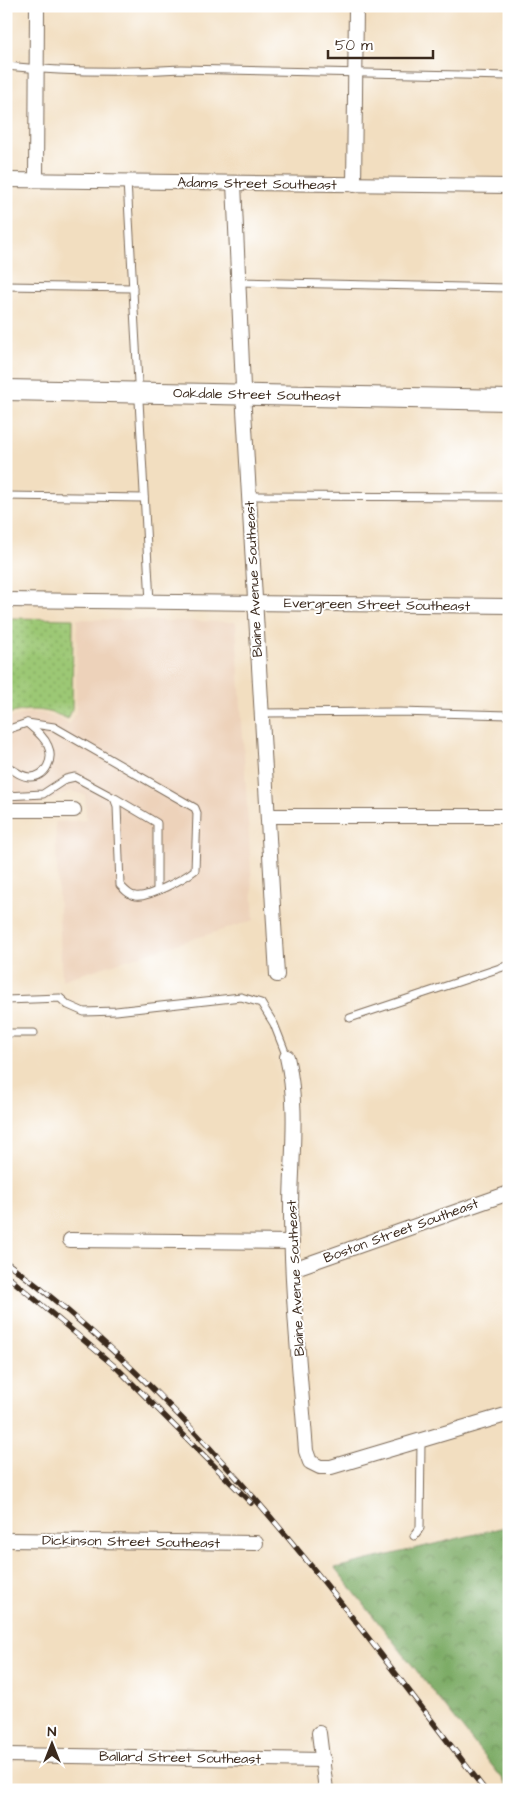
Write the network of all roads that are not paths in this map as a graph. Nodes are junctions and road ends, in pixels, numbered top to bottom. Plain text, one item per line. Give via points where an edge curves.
1 (38, 6) edge
2 (356, 6) edge
3 (6, 66) edge
4 (37, 70) junction
5 (355, 71) junction
6 (509, 76) edge
7 (6, 180) edge
8 (36, 180) junction
9 (127, 181) junction
10 (234, 183) junction
11 (354, 185) junction
12 (509, 186) edge
13 (238, 282) junction
14 (6, 286) edge
15 (133, 288) junction
16 (509, 288) edge
17 (6, 390) edge
18 (138, 392) junction
19 (244, 394) junction
20 (509, 400) edge
21 (6, 496) edge
22 (250, 496) junction
23 (509, 497) edge
24 (144, 498) junction
25 (6, 600) edge
26 (150, 602) junction
27 (256, 604) junction
28 (509, 606) edge
29 (262, 713) junction
30 (509, 715) edge
31 (27, 723) junction
32 (6, 730) edge
33 (6, 765) edge
34 (6, 796) edge
35 (114, 798) junction
36 (6, 810) edge
37 (74, 810) dead end
38 (268, 816) junction
39 (509, 816) edge
40 (156, 890) junction
41 (509, 965) edge
42 (277, 975) dead end
43 (6, 1000) edge
44 (350, 1018) dead end
45 (6, 1033) edge
46 (34, 1033) dead end
47 (286, 1057) joint
48 (509, 1193) edge
49 (70, 1240) dead end
50 (292, 1242) junction
51 (293, 1269) junction
52 (509, 1414) edge
53 (421, 1441) junction
54 (414, 1536) dead end
55 (6, 1540) edge
56 (256, 1543) dead end
57 (319, 1732) dead end
58 (6, 1755) edge
59 (324, 1760) junction
60 (326, 1790) edge

1 - 4 street
2 - 5 street
3 - 4 lane
4 - 5 lane via 130,73 181,69
4 - 8 street
5 - 6 lane
5 - 11 street
7 - 8 street, Adams Street Southeast
8 - 9 street, Adams Street Southeast
9 - 10 street, Adams Street Southeast
9 - 15 lane
10 - 11 street, Adams Street Southeast
10 - 13 street, Blaine Avenue Southeast
11 - 12 street, Adams Street Southeast
13 - 16 lane
13 - 19 street, Blaine Avenue Southeast
14 - 15 lane
15 - 18 lane
17 - 18 street, Oakdale Street Southeast
18 - 19 street, Oakdale Street Southeast
18 - 24 lane
19 - 20 street, Oakdale Street Southeast
19 - 22 street, Blaine Avenue Southeast
21 - 24 lane
22 - 23 lane
22 - 27 street, Blaine Avenue Southeast
24 - 26 lane
25 - 26 street, Evergreen Street Southeast
26 - 27 street, Evergreen Street Southeast
27 - 28 street, Evergreen Street Southeast
27 - 29 street, Blaine Avenue Southeast
29 - 30 lane
29 - 38 street, Blaine Avenue Southeast
31 - 32 lane
31 - 33 lane via 49,747 51,757 48,764 41,774 30,777
31 - 40 lane via 54,727 195,808 195,870 185,878
34 - 35 lane via 43,794 75,777
35 - 40 lane via 157,823
35 - 40 lane via 120,885 135,896
36 - 37 street
38 - 39 street
38 - 42 street, Blaine Avenue Southeast
41 - 44 lane
43 - 47 lane via 60,998 84,1012 116,1012 241,997 261,1003 274,1024
45 - 46 lane
47 - 50 street, Blaine Avenue Southeast via 294,1123
48 - 51 street, Boston Street Southeast
49 - 50 street
50 - 51 street, Blaine Avenue Southeast
51 - 53 street, Blaine Avenue Southeast via 306,1451 310,1462 331,1467
52 - 53 street
53 - 54 lane via 420,1528
55 - 56 street, Dickinson Street Southeast
57 - 59 street
58 - 59 street, Ballard Street Southeast
59 - 60 street

